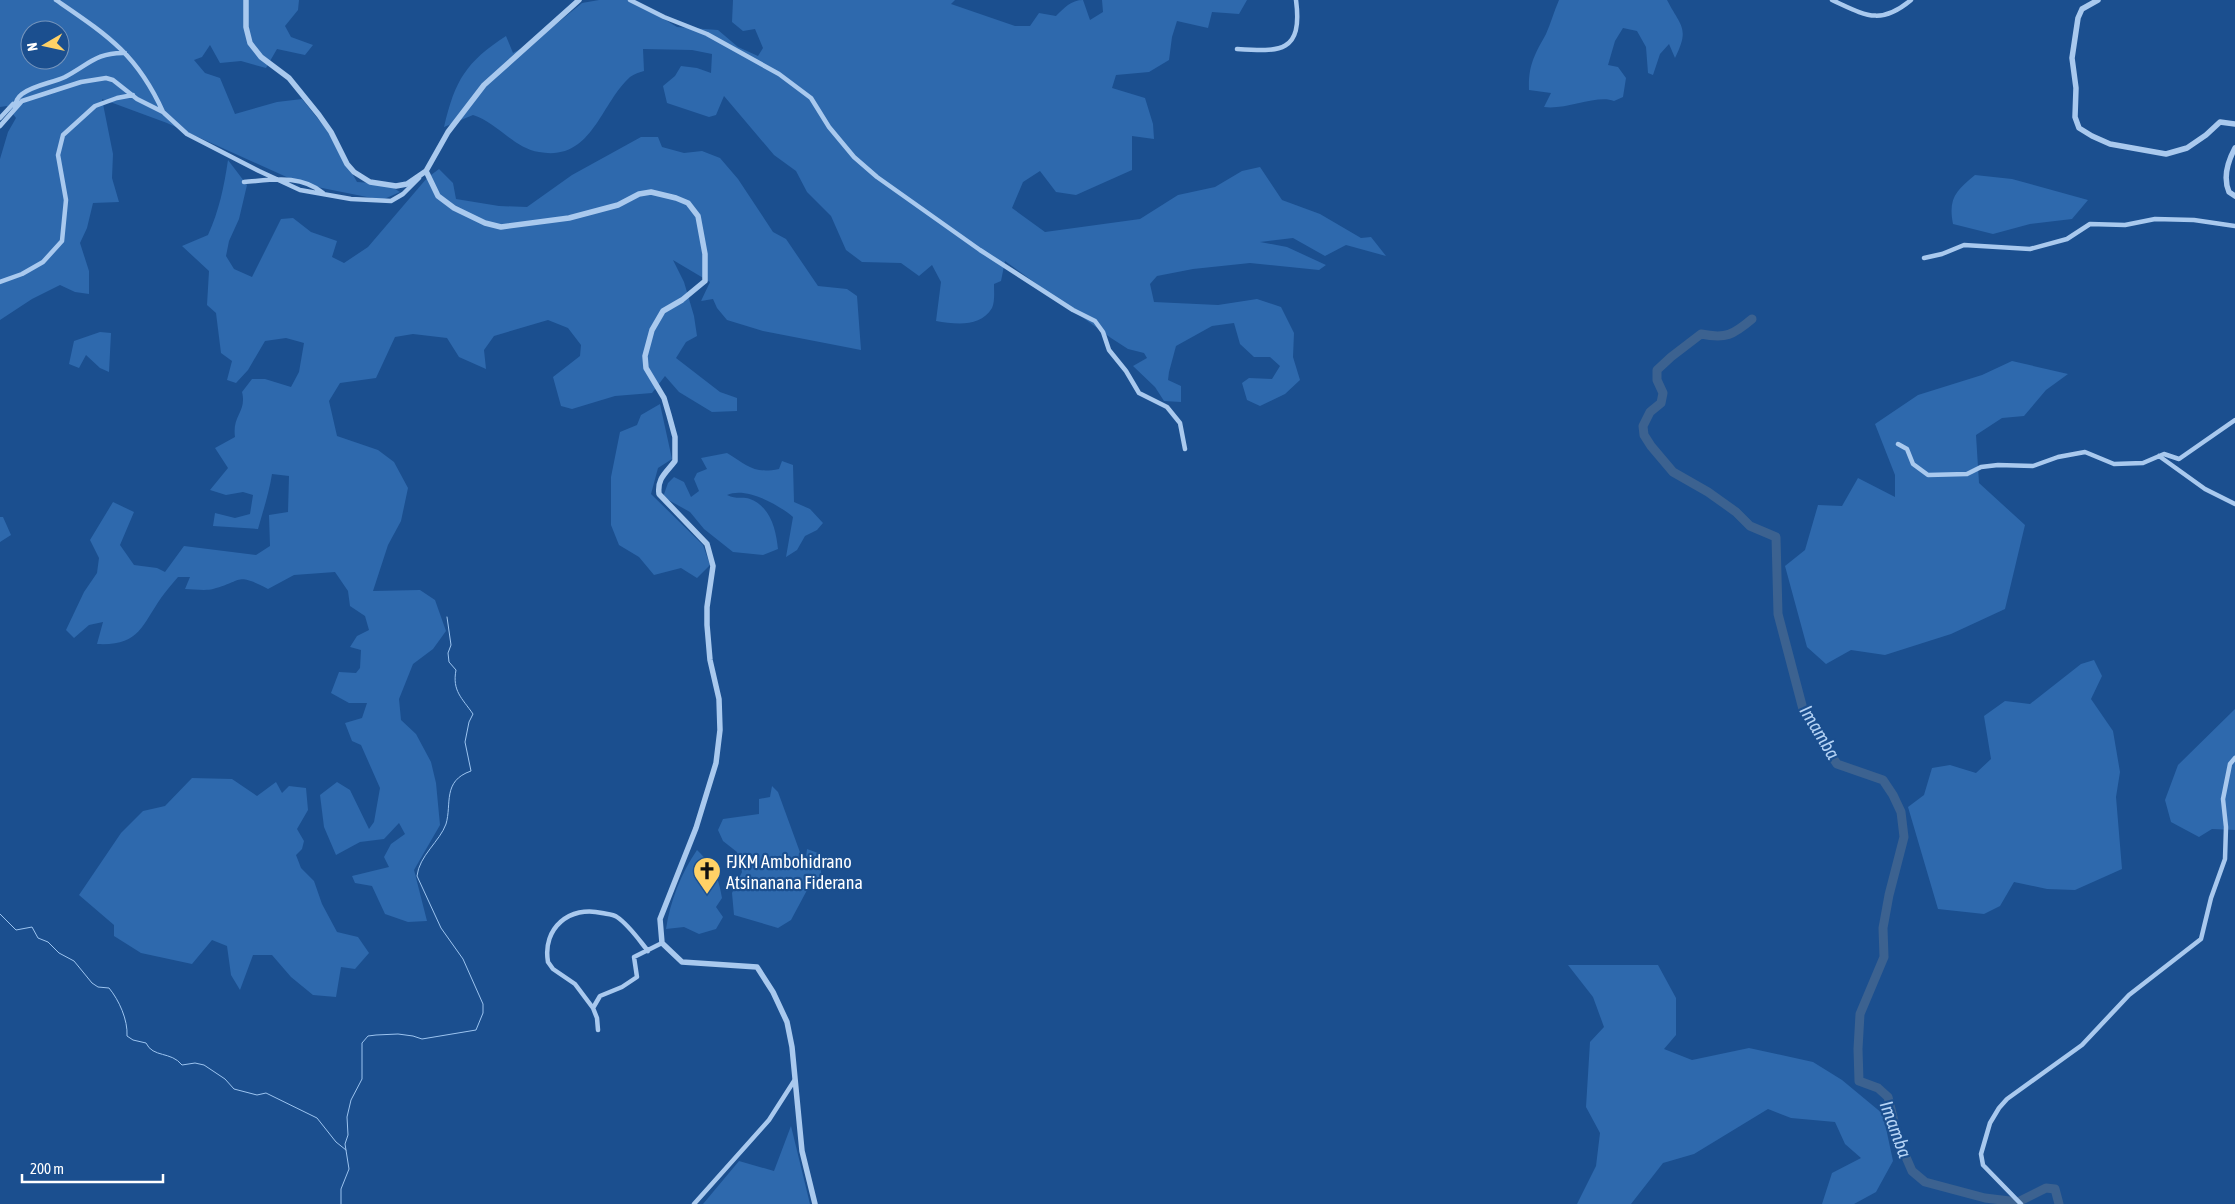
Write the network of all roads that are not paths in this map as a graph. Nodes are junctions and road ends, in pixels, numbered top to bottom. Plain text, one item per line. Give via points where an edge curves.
1 (56, 0) edge
2 (246, 0) edge
3 (579, 0) edge
4 (630, 0) edge
5 (1296, 0) edge
6 (1832, 0) edge
7 (1911, 0) edge
8 (2098, 0) edge
9 (1237, 49) dead end
10 (125, 53) junction
11 (133, 95) junction
12 (16, 101) junction
13 (15, 107) junction
14 (163, 112) junction
15 (0, 118) edge
16 (2235, 124) edge
17 (0, 126) edge
18 (2235, 148) edge
19 (426, 172) junction
20 (280, 180) junction
21 (244, 182) dead end
22 (324, 194) junction
23 (2235, 196) edge
24 (2235, 226) edge
25 (1924, 258) dead end
26 (0, 282) edge
27 (2235, 420) edge
28 (1898, 444) dead end
29 (1185, 449) dead end
30 (2159, 456) junction
31 (2235, 504) edge
32 (2235, 758) edge
33 (662, 943) junction
34 (648, 951) junction
35 (593, 1008) junction
36 (598, 1030) dead end
37 (794, 1081) junction
38 (694, 1204) edge
39 (815, 1204) edge
40 (2022, 1204) edge

1 - 10 street via 105,34
2 - 19 street via 246,27 250,43 289,78 319,115 354,172 370,182 396,186 407,184
3 - 19 street via 484,84 448,132
4 - 29 street via 707,34 779,74 811,98 829,127 854,157 877,177 980,250 1095,321 1109,350 1139,393 1167,407 1180,423
5 - 9 street via 1298,20 1287,45 1268,51
6 - 7 street via 1875,17 1897,11
8 - 16 street via 2082,9 2074,42 2074,113 2079,128 2110,144 2166,154 2194,144 2220,122
10 - 12 street via 110,53 92,60 66,76 24,93
10 - 14 street via 150,84
11 - 13 street via 106,78 33,97
11 - 14 street
11 - 26 street via 95,106 63,135 58,155 66,200 62,241 43,262
12 - 13 street
12 - 15 street
13 - 17 street
14 - 20 street via 187,134
18 - 23 street via 2228,163 2226,180 2229,192
19 - 22 street via 404,194 391,201
19 - 33 street via 438,196 454,208 493,226 569,218 651,192 688,203 698,216 705,254 705,281 663,311 652,330 644,356 646,368 664,398 674,437 675,461 661,477 659,494 707,544 713,566 707,625 711,667 720,699 720,730 716,763 696,828 660,919
20 - 21 street
20 - 22 street via 300,190
20 - 22 street via 298,180
24 - 25 street via 2155,219 2125,225 2090,224 2067,239 2030,249 1964,245
27 - 30 street via 2179,459 2164,454
28 - 30 street via 1907,449 1913,464 1928,475 1967,474 1981,466 2033,466 2085,452 2114,464 2144,464
30 - 31 street via 2205,489
32 - 40 street via 2230,764 2223,799 2225,859 2201,939 2129,995 2082,1045 2007,1099 1990,1123 1981,1154 1983,1165
33 - 34 street
33 - 37 street via 682,962 757,967 783,1009
34 - 35 street via 634,957 636,977 600,996
34 - 35 street via 616,916 592,910 579,911 557,925 550,941 548,962 575,984
35 - 36 street
37 - 38 street via 769,1120
37 - 39 street via 802,1152

